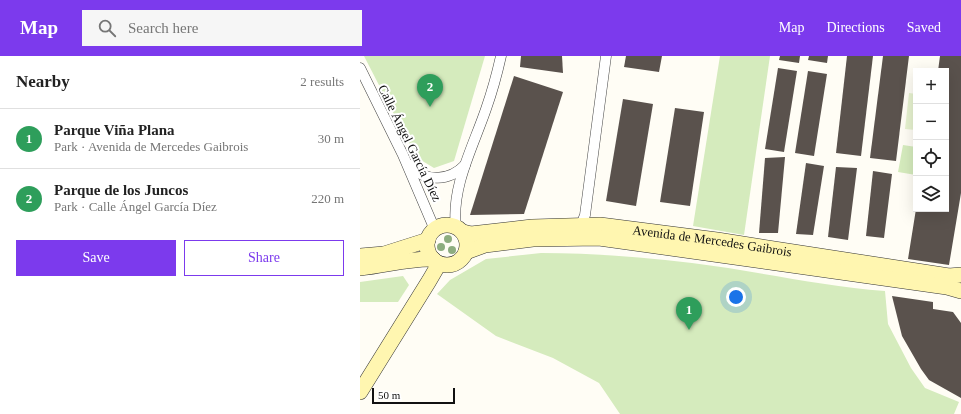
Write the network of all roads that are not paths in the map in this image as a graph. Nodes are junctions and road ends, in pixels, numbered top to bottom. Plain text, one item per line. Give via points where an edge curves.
1 (502, 56) edge
2 (606, 56) edge
3 (360, 68) edge
4 (403, 155) junction
5 (465, 165) junction
6 (581, 225) junction
7 (459, 230) junction
8 (432, 235) junction
9 (466, 252) junction
10 (360, 256) edge
11 (439, 262) junction
12 (360, 268) edge
13 (961, 275) edge
14 (961, 291) edge
15 (360, 392) edge

1 - 5 street
2 - 6 street via 585,215
3 - 4 street, Calle Ángel García Díez
4 - 5 street via 416,172 432,178 445,178 456,174
4 - 8 street, Calle Ángel García Díez
5 - 7 street via 455,204
6 - 7 street, Avenida de Mercedes Gaibrois via 532,226 472,234
6 - 13 street, Avenida de Mercedes Gaibrois via 600,225 717,240 949,276
7 - 8 street via 448,225
7 - 9 street via 466,238
8 - 10 street via 384,254
8 - 11 street via 428,250
9 - 11 street via 461,259
9 - 14 street, Avenida de Mercedes Gaibrois via 485,245 533,239 599,238
11 - 12 street via 422,259
11 - 15 street

